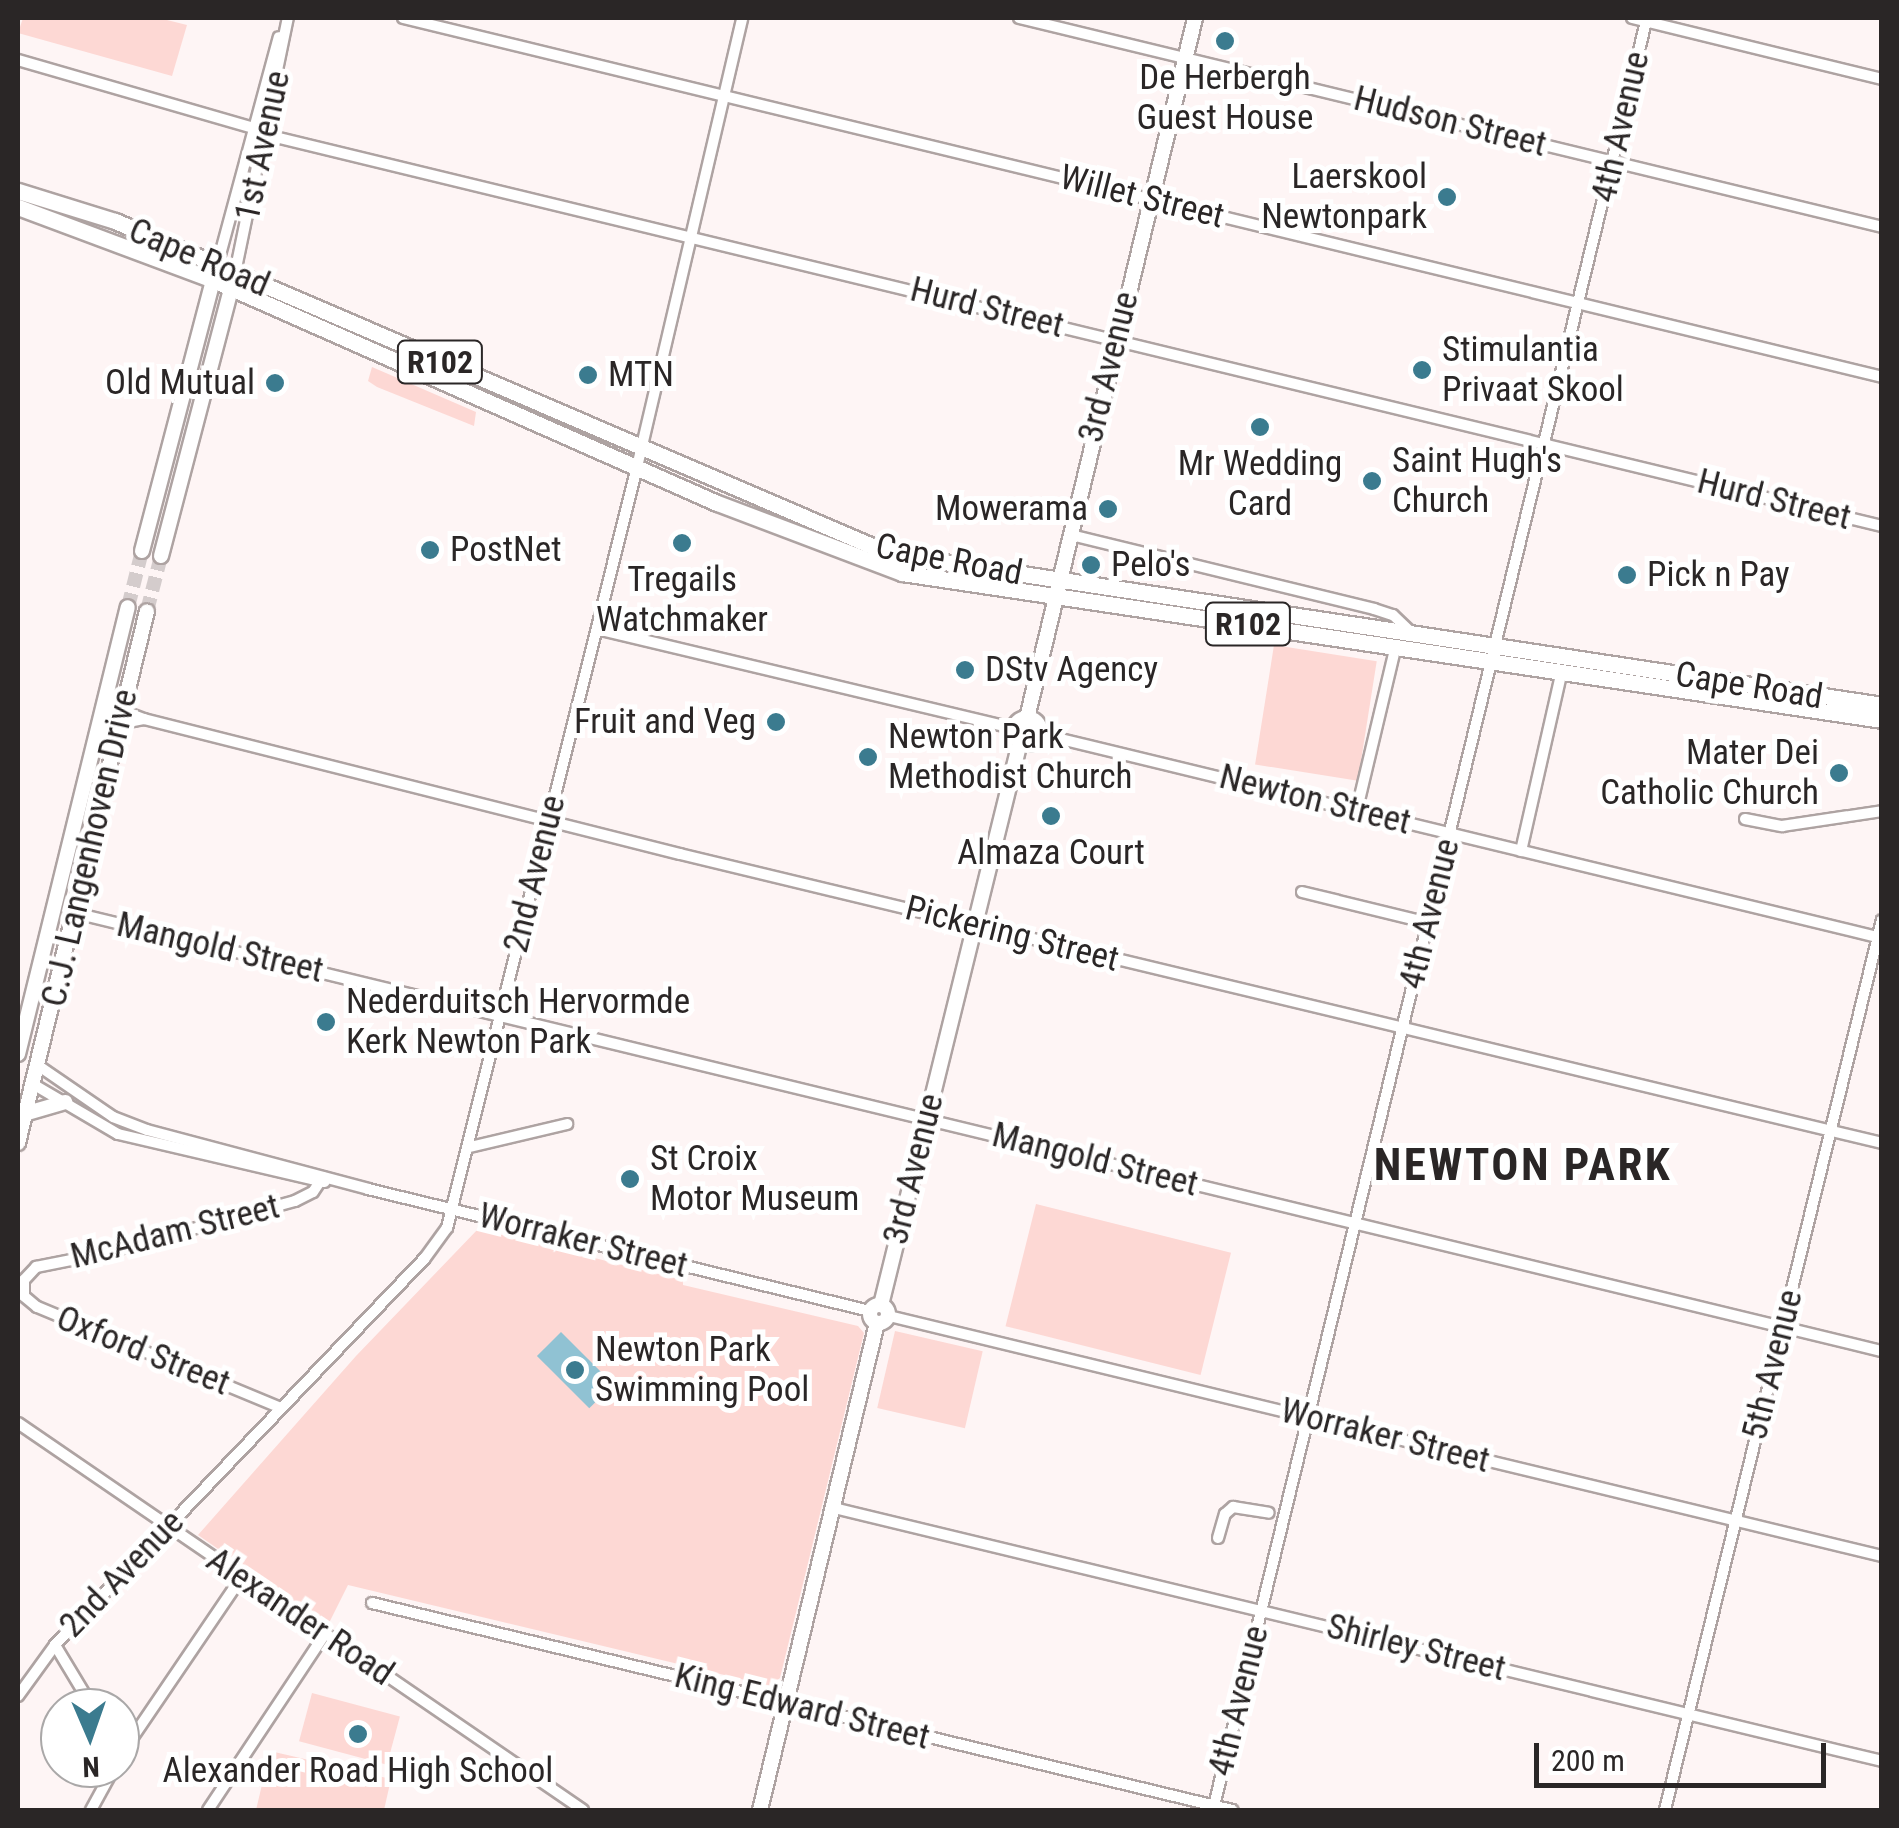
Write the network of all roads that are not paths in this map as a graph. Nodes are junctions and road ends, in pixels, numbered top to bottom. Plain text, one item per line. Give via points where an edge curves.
1 (287, 18) edge
2 (403, 18) edge
3 (742, 18) edge
4 (1020, 18) edge
5 (1195, 18) edge
6 (1632, 18) edge
7 (1647, 19) edge
8 (1185, 58) junction
9 (18, 60) edge
10 (1882, 79) edge
11 (723, 95) junction
12 (254, 128) junction
13 (266, 134) junction
14 (1613, 162) junction
15 (18, 190) edge
16 (1150, 199) junction
17 (18, 207) edge
18 (1882, 227) edge
19 (689, 236) junction
20 (215, 273) junction
21 (233, 281) junction
22 (1579, 304) junction
23 (1117, 340) junction
24 (1882, 377) edge
25 (1544, 444) junction
26 (640, 448) junction
27 (638, 467) junction
28 (1882, 526) edge
29 (1071, 535) junction
30 (142, 551) tunnel mouth
31 (161, 556) tunnel mouth
32 (1058, 589) junction
33 (128, 607) tunnel mouth
34 (146, 611) tunnel mouth
35 (597, 629) junction
36 (1415, 636) junction
37 (1396, 650) junction
38 (1492, 654) junction
39 (1562, 671) junction
40 (104, 704) junction
41 (1882, 705) edge
42 (122, 708) junction
43 (100, 720) junction
44 (144, 720) junction
45 (1882, 720) edge
46 (118, 724) junction
47 (1020, 729) junction
48 (1040, 734) junction
49 (1357, 809) junction
50 (1882, 811) edge
51 (1746, 819) dead end
52 (548, 821) junction
53 (1450, 834) junction
54 (1522, 850) junction
55 (1302, 892) dead end
56 (74, 914) junction
57 (1882, 920) edge
58 (1429, 923) junction
59 (974, 924) junction
60 (1879, 937) edge
61 (501, 1016) junction
62 (1402, 1028) junction
63 (18, 1057) edge
64 (36, 1064) junction
65 (24, 1081) edge
66 (65, 1102) junction
67 (24, 1114) junction
68 (927, 1119) junction
69 (567, 1124) dead end
70 (1830, 1131) junction
71 (18, 1143) edge
72 (1882, 1143) edge
73 (470, 1147) junction
74 (322, 1179) junction
75 (452, 1210) junction
76 (1356, 1222) junction
77 (24, 1280) joint
78 (879, 1314) junction
79 (1783, 1326) junction
80 (1882, 1351) edge
81 (281, 1408) junction
82 (1308, 1417) junction
83 (18, 1423) edge
84 (834, 1508) junction
85 (1269, 1513) dead end
86 (1736, 1521) junction
87 (168, 1526) junction
88 (1218, 1538) dead end
89 (1882, 1556) edge
90 (241, 1578) junction
91 (372, 1603) dead end
92 (1261, 1611) junction
93 (325, 1634) junction
94 (54, 1645) junction
95 (81, 1688) edge
96 (18, 1696) edge
97 (786, 1703) junction
98 (1689, 1714) junction
99 (140, 1725) edge
100 (1882, 1761) edge
101 (1213, 1808) edge
102 (208, 1810) edge
103 (583, 1810) edge
104 (760, 1810) edge
105 (1232, 1810) edge
106 (1666, 1810) edge

1 - 12 street, 1st Avenue
1 - 13 street, 1st Avenue
2 - 11 street, Willet Street
3 - 11 street, 2nd Avenue
4 - 8 street, Hudson Street
5 - 8 street, 3rd Avenue
6 - 7 street
7 - 10 street
7 - 14 street, 4th Avenue
8 - 14 street, Hudson Street
8 - 16 street, 3rd Avenue
9 - 12 street
11 - 16 street, Willet Street
11 - 19 street, 2nd Avenue
12 - 20 street, 1st Avenue
13 - 19 street, Hurd Street
13 - 21 street, 1st Avenue
14 - 18 street, Hudson Street
14 - 22 street, 4th Avenue
15 - 20 main road, Cape Road / R102 via 115,221
16 - 22 street, Willet Street
16 - 23 street, 3rd Avenue
17 - 20 main road, Cape Road / R102
19 - 23 street, Hurd Street
19 - 26 street, 2nd Avenue
20 - 21 main road, Cape Road / R102
20 - 30 street
21 - 26 main road, Cape Road / R102
21 - 27 main road, Cape Road / R102
21 - 31 street
22 - 24 street, Willet Street
22 - 25 street, 4th Avenue
23 - 25 street, Hurd Street
23 - 29 street, 3rd Avenue
25 - 28 street, Hurd Street
25 - 38 street, 4th Avenue
26 - 27 street, 2nd Avenue
26 - 32 main road, Cape Road / R102 via 891,554
27 - 32 main road, Cape Road / R102 via 866,562 939,580
27 - 35 street, 2nd Avenue
29 - 32 street, 3rd Avenue
29 - 36 street via 1392,615
32 - 36 main road, Cape Road / R102
32 - 37 main road, Cape Road / R102
32 - 47 street, 3rd Avenue
33 - 40 street, C.J. Langenhoven Drive
34 - 42 street, C.J. Langenhoven Drive
35 - 47 street
35 - 52 street, 2nd Avenue
36 - 38 main road, Cape Road / R102
37 - 38 main road, Cape Road / R102
37 - 49 street
38 - 39 main road, Cape Road / R102
38 - 41 main road, Cape Road / R102
38 - 53 street, 4th Avenue
39 - 45 main road, Cape Road / R102
39 - 54 street
40 - 42 street, Pickering Street
40 - 43 street, C.J. Langenhoven Drive
42 - 44 street, Pickering Street
42 - 46 street, C.J. Langenhoven Drive
43 - 46 street, Pickering Street
43 - 63 street, C.J. Langenhoven Drive
44 - 46 street, Pickering Street
44 - 52 street, Pickering Street
46 - 56 street, C.J. Langenhoven Drive
47 - 48 street via 1038,723
47 - 48 street via 1032,744
47 - 59 street, 3rd Avenue
48 - 49 street, Newton Street
49 - 53 street, Newton Street
50 - 51 street via 1782,826
52 - 59 street, Pickering Street
52 - 61 street, 2nd Avenue
53 - 54 street, Newton Street
53 - 58 street, 4th Avenue
54 - 60 street, Newton Street
55 - 58 street
56 - 61 street, Mangold Street
56 - 64 street, C.J. Langenhoven Drive
57 - 60 street, 5th Avenue
58 - 62 street, 4th Avenue
59 - 62 street, Pickering Street
59 - 68 street, 3rd Avenue
60 - 70 street, 5th Avenue
61 - 68 street, Mangold Street
61 - 73 street, 2nd Avenue
62 - 70 street, Pickering Street
62 - 76 street, 4th Avenue
63 - 64 street
64 - 65 street, C.J. Langenhoven Drive
64 - 74 street, Worraker Street via 120,1122
65 - 66 street, Worraker Street
65 - 67 street, C.J. Langenhoven Drive
66 - 67 street
66 - 74 street, Worraker Street via 118,1134
67 - 71 street, C.J. Langenhoven Drive
68 - 76 street, Mangold Street
68 - 78 street, 3rd Avenue
69 - 73 street
70 - 72 street, Pickering Street
70 - 79 street, 5th Avenue
73 - 75 street, 2nd Avenue
74 - 75 street, Worraker Street
74 - 77 street, McAdam Street via 295,1201 36,1267
75 - 78 street, Worraker Street
75 - 81 street, 2nd Avenue via 434,1248
76 - 79 street, Mangold Street
76 - 82 street, 4th Avenue
77 - 81 street, Oxford Street via 24,1296 36,1308
78 - 82 street, Worraker Street
78 - 84 street, 3rd Avenue
79 - 80 street, Mangold Street
79 - 86 street, 5th Avenue
81 - 87 street, 2nd Avenue
82 - 86 street, Worraker Street
82 - 92 street, 4th Avenue
83 - 87 street, Alexander Road
84 - 92 street, Shirley Street
84 - 97 street, 3rd Avenue
85 - 88 street via 1233,1507
86 - 89 street, Worraker Street
86 - 98 street, 5th Avenue
87 - 90 street, Alexander Road
87 - 94 street, 2nd Avenue
90 - 93 street, Alexander Road
90 - 99 street
91 - 97 street, King Edward Street
92 - 98 street, Shirley Street
92 - 101 street, 4th Avenue
93 - 102 street
93 - 103 street, Alexander Road
94 - 95 street
94 - 96 street, 2nd Avenue
97 - 101 street, King Edward Street
97 - 104 street, 3rd Avenue
98 - 100 street, Shirley Street
98 - 106 street, 5th Avenue
101 - 105 street, King Edward Street

